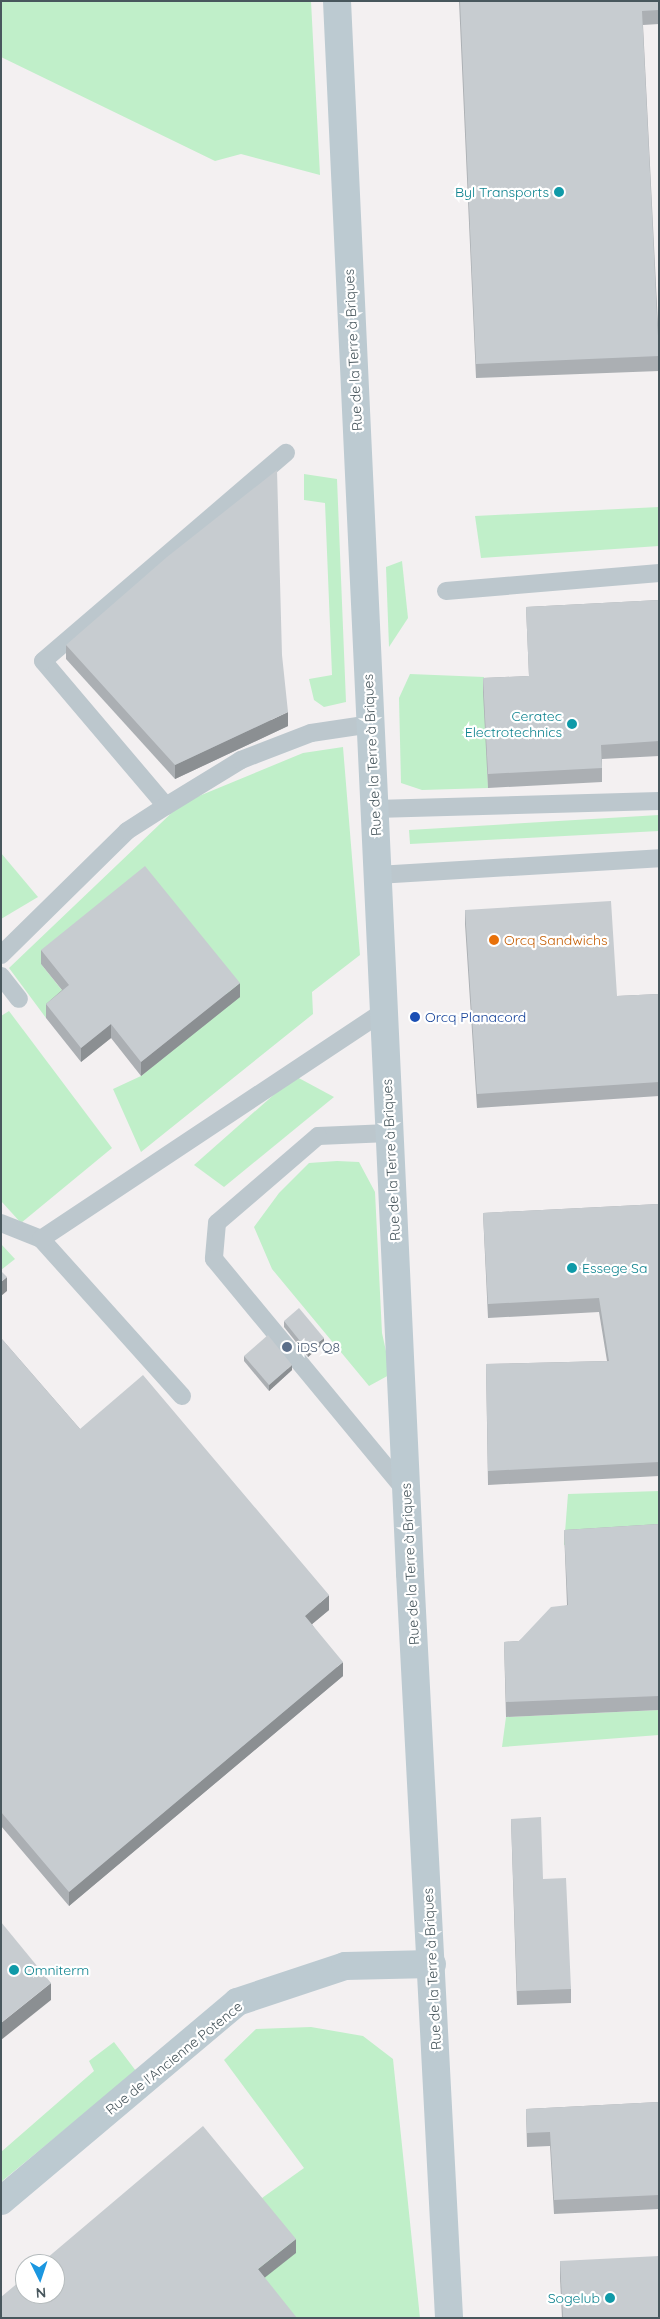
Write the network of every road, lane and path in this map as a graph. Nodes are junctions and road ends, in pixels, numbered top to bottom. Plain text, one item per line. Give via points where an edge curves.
1 (337, 1) edge
2 (286, 453) dead end
3 (659, 573) edge
4 (446, 591) dead end
5 (370, 724) junction
6 (659, 801) edge
7 (166, 806) junction
8 (374, 810) junction
9 (659, 858) edge
10 (378, 875) junction
11 (1, 955) edge
12 (1, 976) edge
13 (19, 999) dead end
14 (384, 1011) junction
15 (389, 1133) junction
16 (1, 1224) edge
17 (41, 1240) junction
18 (182, 1396) dead end
19 (406, 1492) junction
20 (432, 1964) junction
21 (1, 2201) edge
22 (449, 2318) edge

1 - 5 main road, Rue de la Terre à Briques
2 - 7 lane via 43,661
3 - 4 lane
5 - 7 lane via 311,733 241,760
5 - 8 main road, Rue de la Terre à Briques
6 - 8 lane
7 - 11 lane via 127,831
8 - 10 main road, Rue de la Terre à Briques
9 - 10 lane
10 - 14 main road, Rue de la Terre à Briques
12 - 13 lane
14 - 15 main road, Rue de la Terre à Briques
14 - 17 lane
15 - 19 main road, Rue de la Terre à Briques
15 - 19 lane via 318,1136 217,1223 214,1259
16 - 17 lane
17 - 18 lane
19 - 20 main road, Rue de la Terre à Briques
20 - 21 main road, Rue de l'Ancienne Potence via 345,1966 237,2002
20 - 22 main road, Rue de la Terre à Briques

